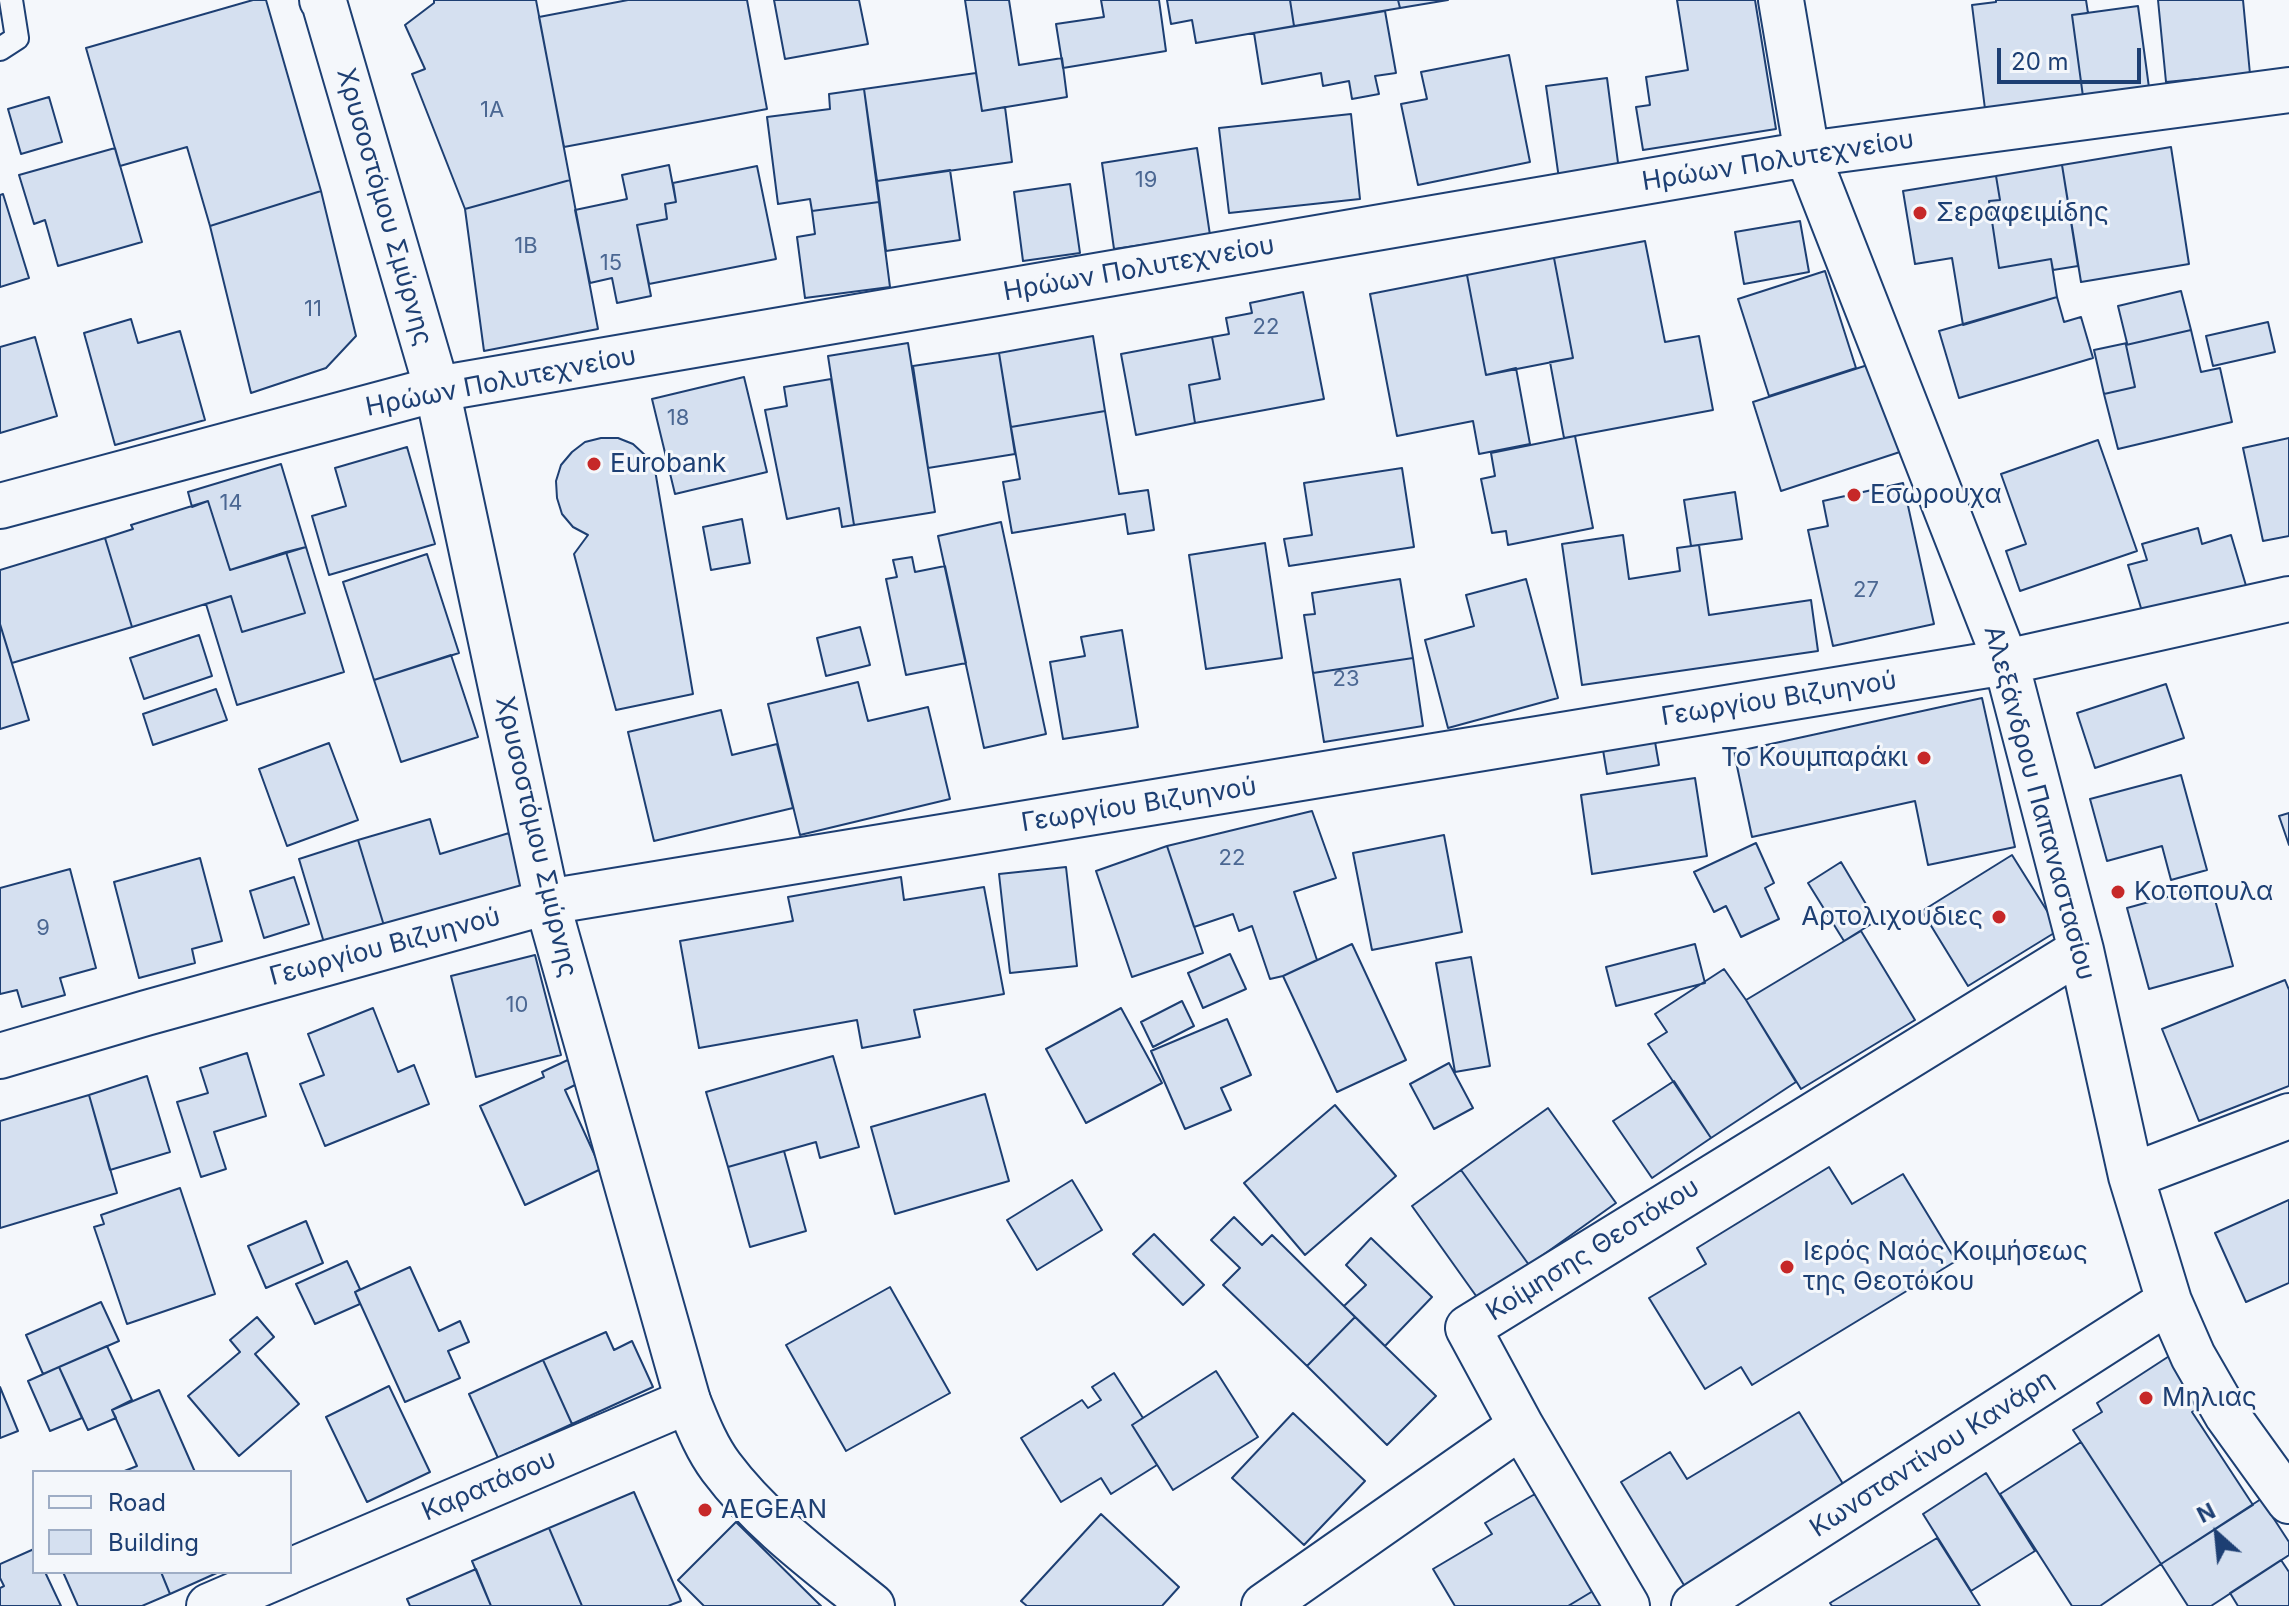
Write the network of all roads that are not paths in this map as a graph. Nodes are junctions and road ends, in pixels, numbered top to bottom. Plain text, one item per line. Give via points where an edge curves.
1 (11, 0) edge
2 (1781, 0) edge
3 (324, 1) edge
4 (0, 49) edge
5 (2289, 90) edge
6 (1807, 154) junction
7 (437, 389) junction
8 (0, 506) edge
9 (2289, 599) edge
10 (2006, 662) junction
11 (547, 902) junction
12 (2081, 950) junction
13 (0, 1056) edge
14 (2289, 1116) edge
15 (2131, 1176) junction
16 (2169, 1301) junction
17 (688, 1401) junction
18 (1521, 1426) junction
19 (2289, 1501) edge
20 (292, 1571) edge
21 (285, 1574) edge
22 (225, 1603) edge
23 (872, 1606) edge
24 (1264, 1606) edge
25 (1627, 1606) edge
26 (1694, 1606) edge

1 - 4 lane via 17,38
2 - 6 street, Αλεξάνδρου Παπαναστασίου
3 - 7 street, Χρυσοστόμου Σμύρνης
5 - 6 street, Ηρώων Πολυτεχνείου
6 - 7 street, Ηρώων Πολυτεχνείου
6 - 10 street, Αλεξάνδρου Παπαναστασίου
7 - 8 street, Ηρώων Πολυτεχνείου
7 - 11 street, Χρυσοστόμου Σμύρνης
9 - 10 street, Γεωργίου Βιζυηνού
10 - 11 street, Γεωργίου Βιζυηνού
10 - 12 street, Αλεξάνδρου Παπαναστασίου
11 - 13 street, Γεωργίου Βιζυηνού
11 - 17 street, Χρυσοστόμου Σμύρνης
12 - 15 street, Αλεξάνδρου Παπαναστασίου
12 - 18 street, Κοίμησης Θεοτόκου via 1468,1328
14 - 15 street
15 - 16 street, Αλεξάνδρου Παπαναστασίου
16 - 19 street, Αλεξάνδρου Παπαναστασίου via 2227,1415
16 - 26 street, Κωνσταντίνου Κανάρη
17 - 20 street, Καρατάσου
17 - 23 street, Χρυσοστόμου Σμύρνης via 721,1467 770,1523
18 - 24 street
18 - 25 street
21 - 22 street, Καρατάσου

